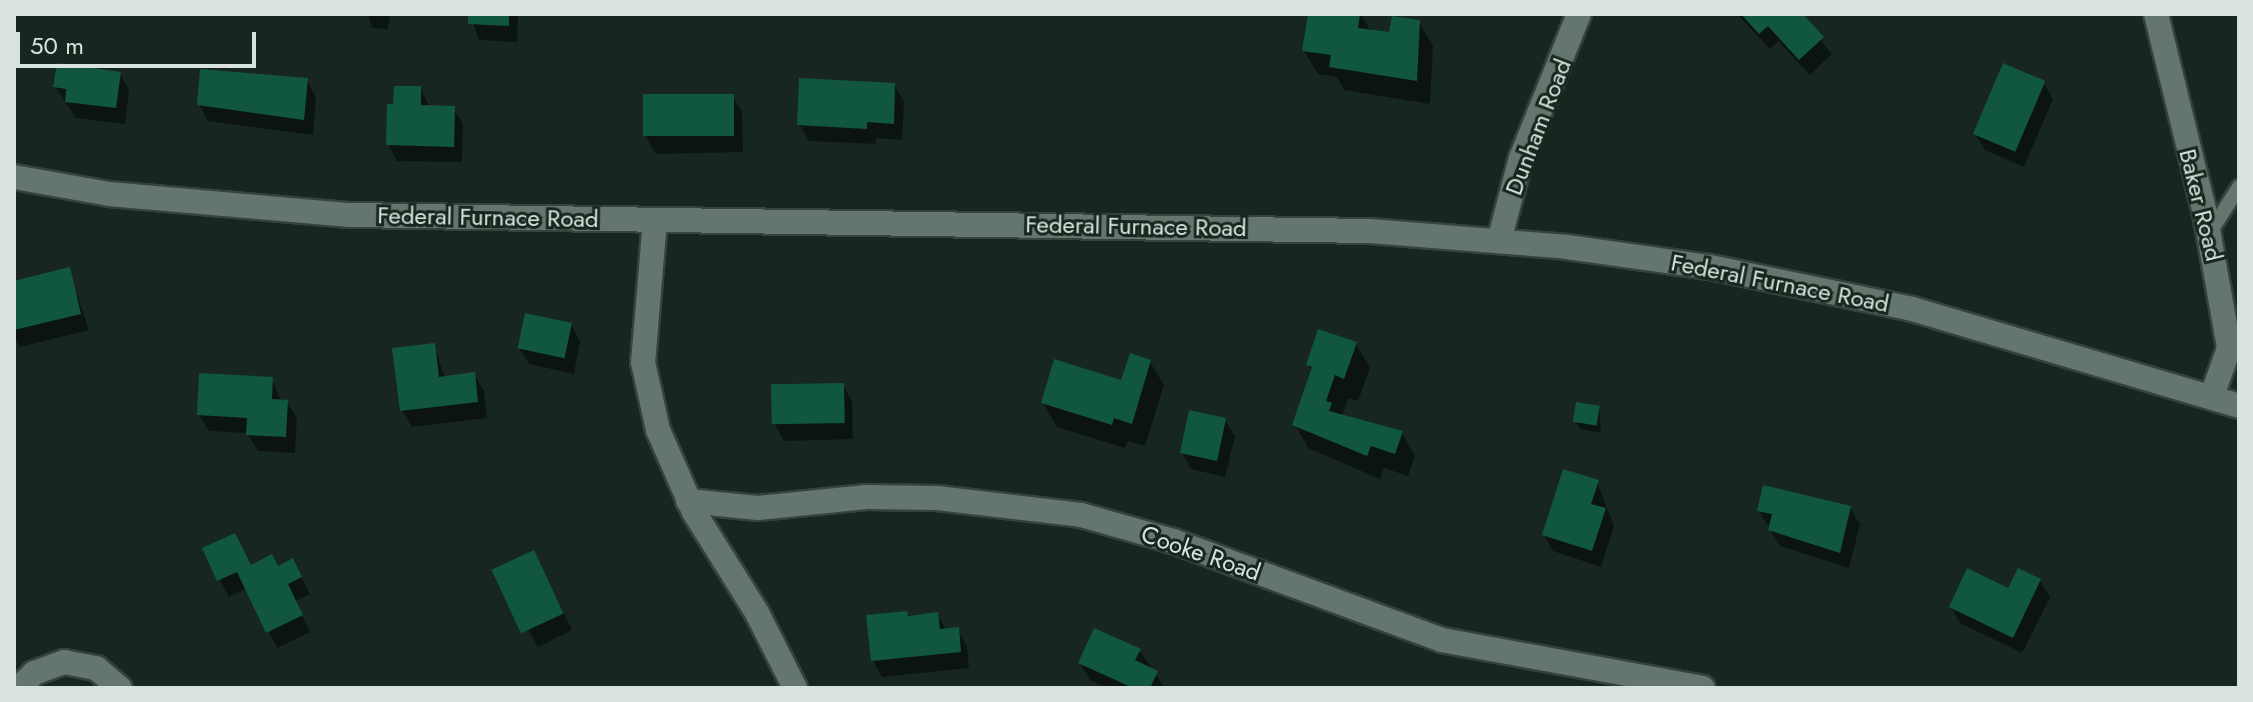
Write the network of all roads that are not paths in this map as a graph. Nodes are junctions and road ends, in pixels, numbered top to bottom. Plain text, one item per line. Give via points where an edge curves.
1 (1579, 14) edge
2 (2159, 16) edge
3 (14, 177) edge
4 (2239, 187) edge
5 (655, 220) junction
6 (2209, 234) junction
7 (1499, 241) junction
8 (2212, 396) junction
9 (2239, 406) edge
10 (688, 501) junction
11 (19, 688) edge
12 (120, 688) edge
13 (795, 688) edge
14 (1703, 688) edge

1 - 7 street, Dunham Road via 1521,158
2 - 6 street, Baker Road
3 - 5 street, Federal Furnace Road via 109,194 350,215
4 - 6 lane
5 - 7 street, Federal Furnace Road via 1354,231
5 - 10 street via 643,362 658,430
6 - 8 street, Baker Road via 2229,348
7 - 8 street, Federal Furnace Road via 1710,267 1912,309
8 - 9 street, Federal Furnace Road
10 - 13 street via 757,613
10 - 14 street, Cooke Road via 758,508 866,497 937,498 1081,515 1173,541 1442,640
11 - 12 street via 34,673 64,662 96,668

